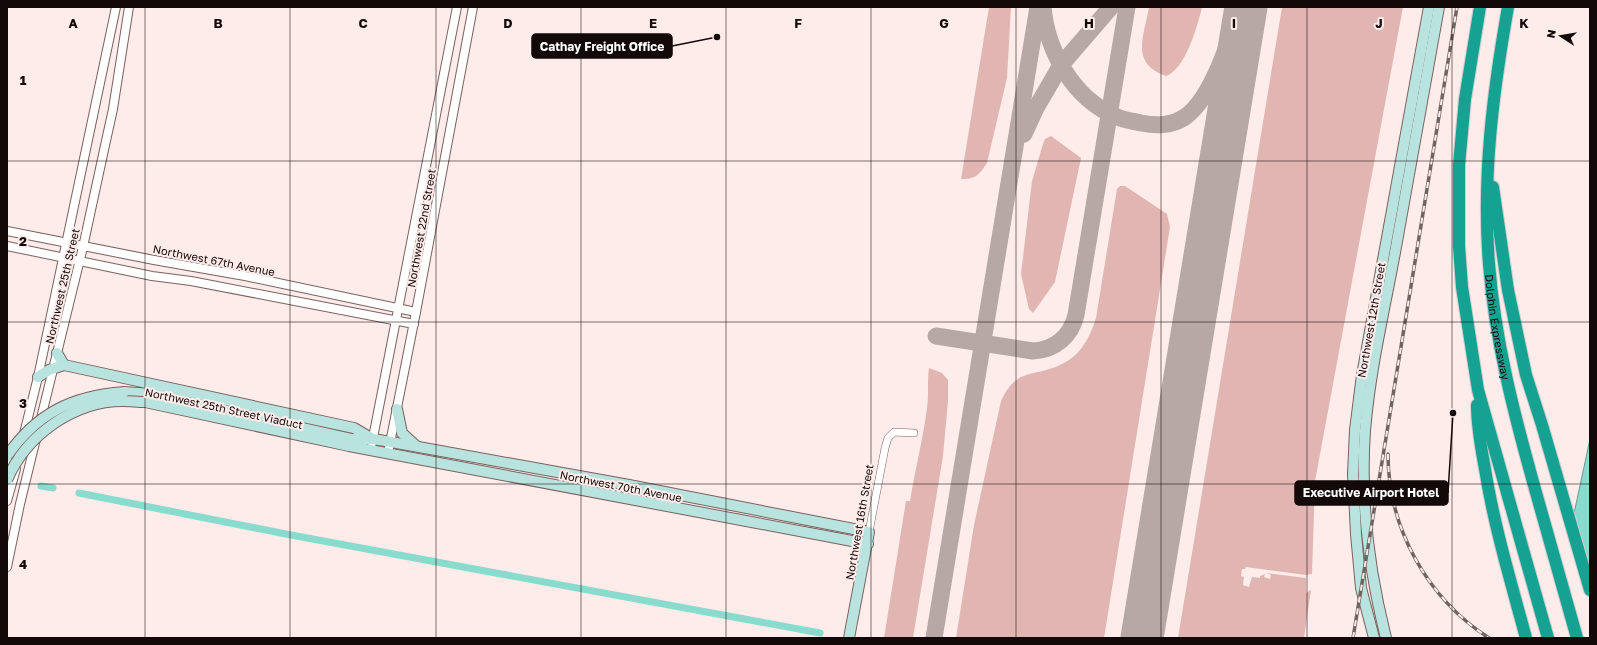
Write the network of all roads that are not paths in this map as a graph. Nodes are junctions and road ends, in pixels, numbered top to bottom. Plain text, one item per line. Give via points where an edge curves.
1 (116, 7) edge
2 (129, 7) edge
3 (457, 7) edge
4 (473, 7) edge
5 (1429, 7) edge
6 (1439, 7) edge
7 (1480, 7) edge
8 (1508, 7) edge
9 (1489, 152) junction
10 (7, 231) edge
11 (66, 242) junction
12 (7, 246) edge
13 (83, 247) junction
14 (63, 257) junction
15 (79, 261) junction
16 (398, 308) junction
17 (416, 312) junction
18 (395, 320) junction
19 (414, 324) junction
20 (57, 353) junction
21 (64, 365) junction
22 (54, 368) junction
23 (38, 377) junction
24 (1478, 390) junction
25 (397, 409) junction
26 (914, 433) dead end
27 (373, 439) junction
28 (390, 442) junction
29 (418, 447) junction
30 (370, 450) junction
31 (388, 453) junction
32 (7, 456) edge
33 (18, 461) junction
34 (29, 464) junction
35 (7, 480) edge
36 (7, 501) edge
37 (869, 532) junction
38 (868, 544) junction
39 (7, 568) edge
40 (1590, 590) edge
41 (1576, 632) edge
42 (849, 638) edge
43 (1374, 638) edge
44 (1386, 638) edge
45 (1526, 638) edge
46 (1548, 638) edge

1 - 11 street, Northwest 25th Street
2 - 13 street, Northwest 25th Street via 113,108
3 - 16 street, Northwest 22nd Street
4 - 17 street, Northwest 22nd Street
5 - 43 main road, Northwest 12th Street via 1362,375 1355,430 1353,474 1361,588
6 - 44 main road, Northwest 12th Street via 1376,355 1365,431 1364,509 1368,550
7 - 24 highway via 1465,98 1458,201 1462,287
8 - 9 highway, Dolphin Expressway via 1494,93
9 - 40 highway via 1502,251 1521,354
9 - 41 highway, Dolphin Expressway via 1488,253 1500,350 1513,409
10 - 11 street, Northwest 67th Avenue
11 - 13 street, Northwest 67th Avenue
11 - 14 street, Northwest 25th Street
12 - 14 street
13 - 15 street, Northwest 25th Street
13 - 16 street, Northwest 67th Avenue via 245,276
14 - 15 street
14 - 23 street, Northwest 25th Street
15 - 18 street
15 - 20 street, Northwest 25th Street
16 - 17 street, Northwest 67th Avenue
16 - 18 street, Northwest 22nd Street
17 - 19 street, Northwest 22nd Street
18 - 19 street
18 - 27 street, Northwest 22nd Street
19 - 25 street, Northwest 22nd Street
20 - 21 main road
20 - 22 street, Northwest 25th Street
21 - 22 main road
21 - 27 main road via 354,428
22 - 23 main road
22 - 34 street, Northwest 25th Street
23 - 33 street, Northwest 25th Street
24 - 45 highway via 1477,425 1488,491
24 - 46 highway
25 - 28 street, Northwest 22nd Street
25 - 29 main road via 402,432
26 - 37 street, Northwest 16th Street via 894,432 888,438
27 - 28 main road, Northwest 70th Avenue
27 - 30 street, Northwest 22nd Street
27 - 32 main road, Northwest 25th Street Viaduct, bridge via 352,439 152,394 124,392 83,398 63,406 32,428
28 - 29 main road, Northwest 70th Avenue
28 - 31 street, Northwest 22nd Street
29 - 37 main road, Northwest 70th Avenue
30 - 31 main road, Northwest 70th Avenue
30 - 35 main road, Northwest 25th Street Viaduct, bridge via 145,402 122,401 79,410 43,431 24,451
31 - 38 main road, Northwest 70th Avenue
33 - 34 street
33 - 36 street, Northwest 25th Street
34 - 39 street, Northwest 25th Street
37 - 38 main road, Northwest 16th Street
38 - 42 main road, Northwest 16th Street

